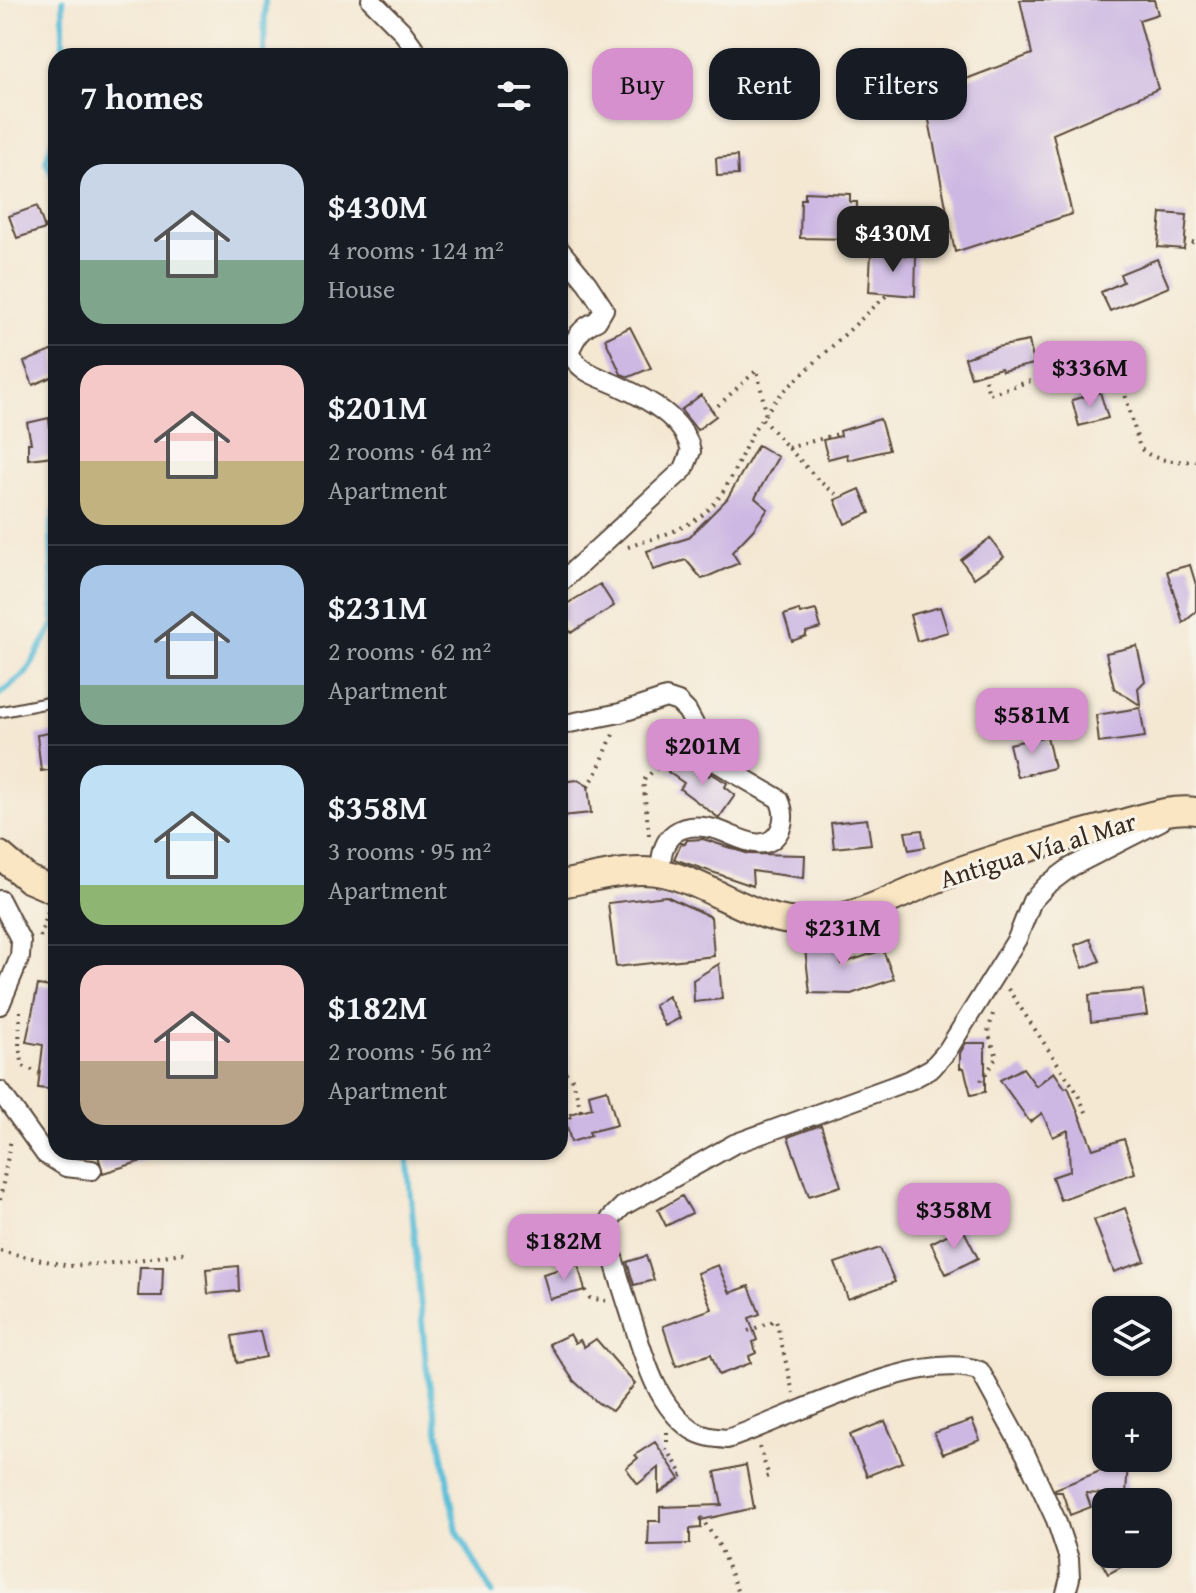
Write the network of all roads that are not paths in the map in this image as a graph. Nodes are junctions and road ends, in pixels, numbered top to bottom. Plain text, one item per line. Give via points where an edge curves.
1 (371, 0) edge
2 (414, 48) edge
3 (568, 260) edge
4 (568, 576) edge
5 (48, 703) edge
6 (0, 712) edge
7 (568, 723) edge
8 (1189, 811) edge
9 (0, 855) edge
10 (661, 863) junction
11 (568, 883) edge
12 (48, 888) edge
13 (0, 900) edge
14 (0, 1005) edge
15 (0, 1091) edge
16 (48, 1156) edge
17 (55, 1160) edge
18 (92, 1170) dead end
19 (1066, 1593) edge

1 - 2 street
3 - 4 street via 604,309 597,321 578,332 569,352 575,363 662,411 682,430 691,451 684,469
5 - 6 lane
7 - 10 street via 666,698 678,702 714,761 779,799 781,828 770,841 751,843 718,830 688,827 668,838
8 - 10 main road, Antigua Vía al Mar via 1052,840 871,907 811,922 781,920
8 - 19 street via 1071,867 1047,885 1032,901 1015,942 932,1068 734,1144 623,1206 606,1229 660,1392 688,1427 710,1437 727,1439 904,1372 951,1365 980,1371 1056,1520 1069,1559
9 - 12 main road via 28,879
10 - 11 main road, Antigua Vía al Mar
13 - 14 street via 21,941 20,957
15 - 16 street
17 - 18 street

